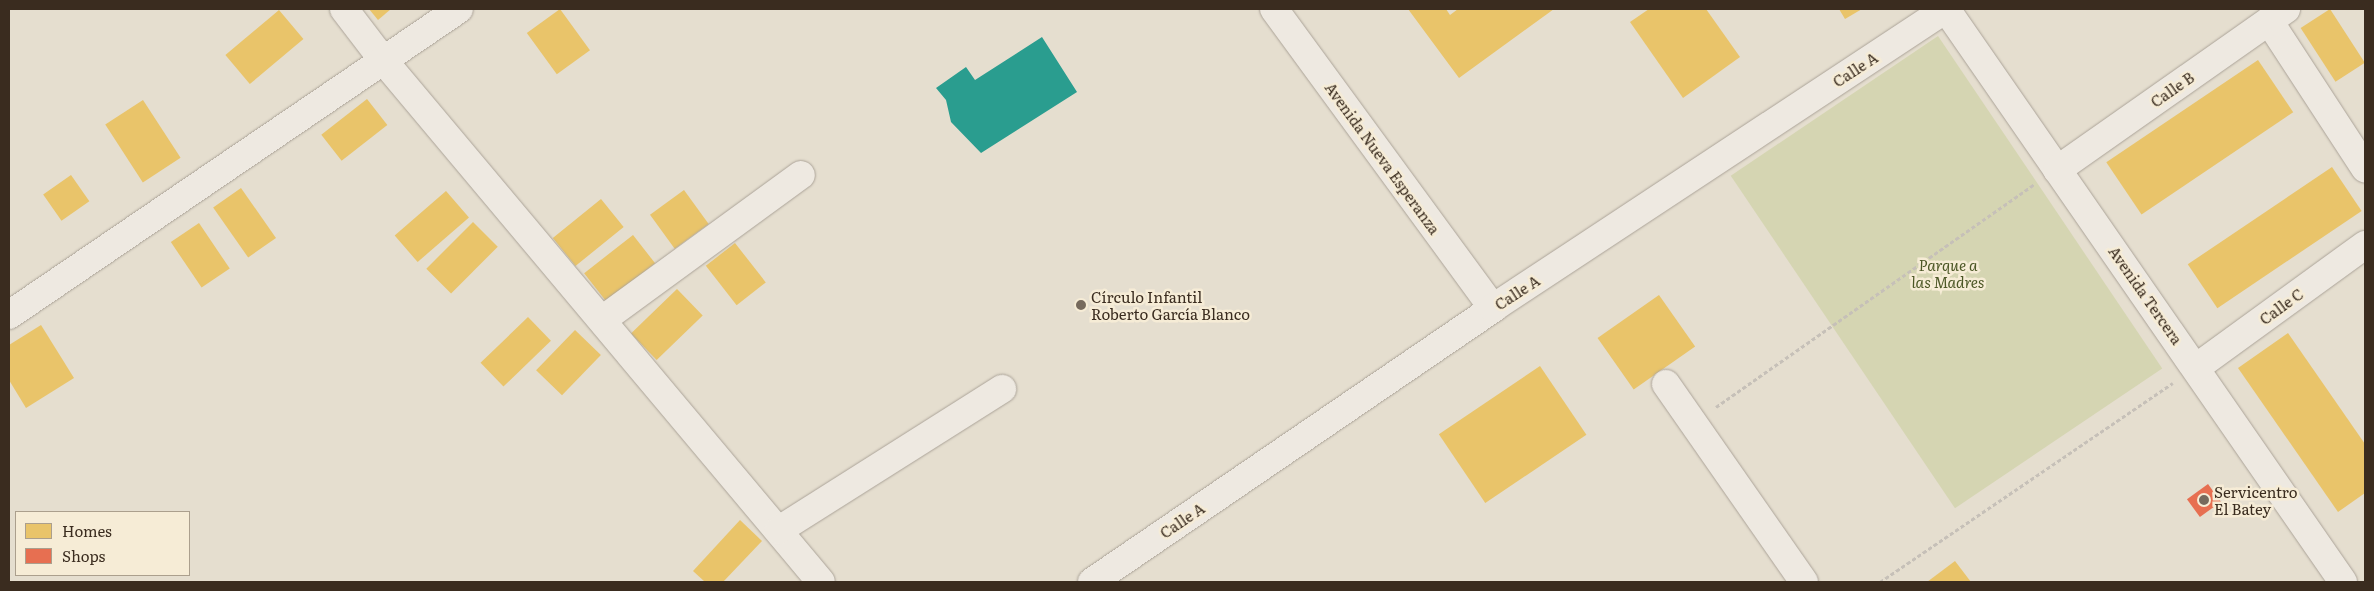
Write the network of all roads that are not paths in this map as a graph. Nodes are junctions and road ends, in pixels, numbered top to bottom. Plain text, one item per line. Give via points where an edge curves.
1 (344, 9) edge
2 (459, 9) edge
3 (1274, 9) edge
4 (1946, 9) edge
5 (2278, 15) edge
6 (383, 60) junction
7 (2365, 168) edge
8 (2057, 170) junction
9 (801, 175) dead end
10 (2365, 245) edge
11 (1493, 308) junction
12 (9, 315) edge
13 (602, 320) junction
14 (2197, 367) junction
15 (1666, 384) dead end
16 (1002, 389) dead end
17 (779, 530) junction
18 (820, 582) edge
19 (1092, 582) edge
20 (1804, 582) edge
21 (2343, 582) edge

1 - 6 street
2 - 6 street
3 - 11 street, Avenida Nueva Esperanza
4 - 8 street, Avenida Tercera
4 - 11 street, Calle A
5 - 7 street
5 - 8 street, Calle B
6 - 12 street
6 - 13 street
8 - 14 street, Avenida Tercera
9 - 13 street
10 - 14 street, Calle C
11 - 19 street, Calle A
13 - 17 street
14 - 21 street, Avenida Tercera
15 - 20 street
16 - 17 street
17 - 18 street

